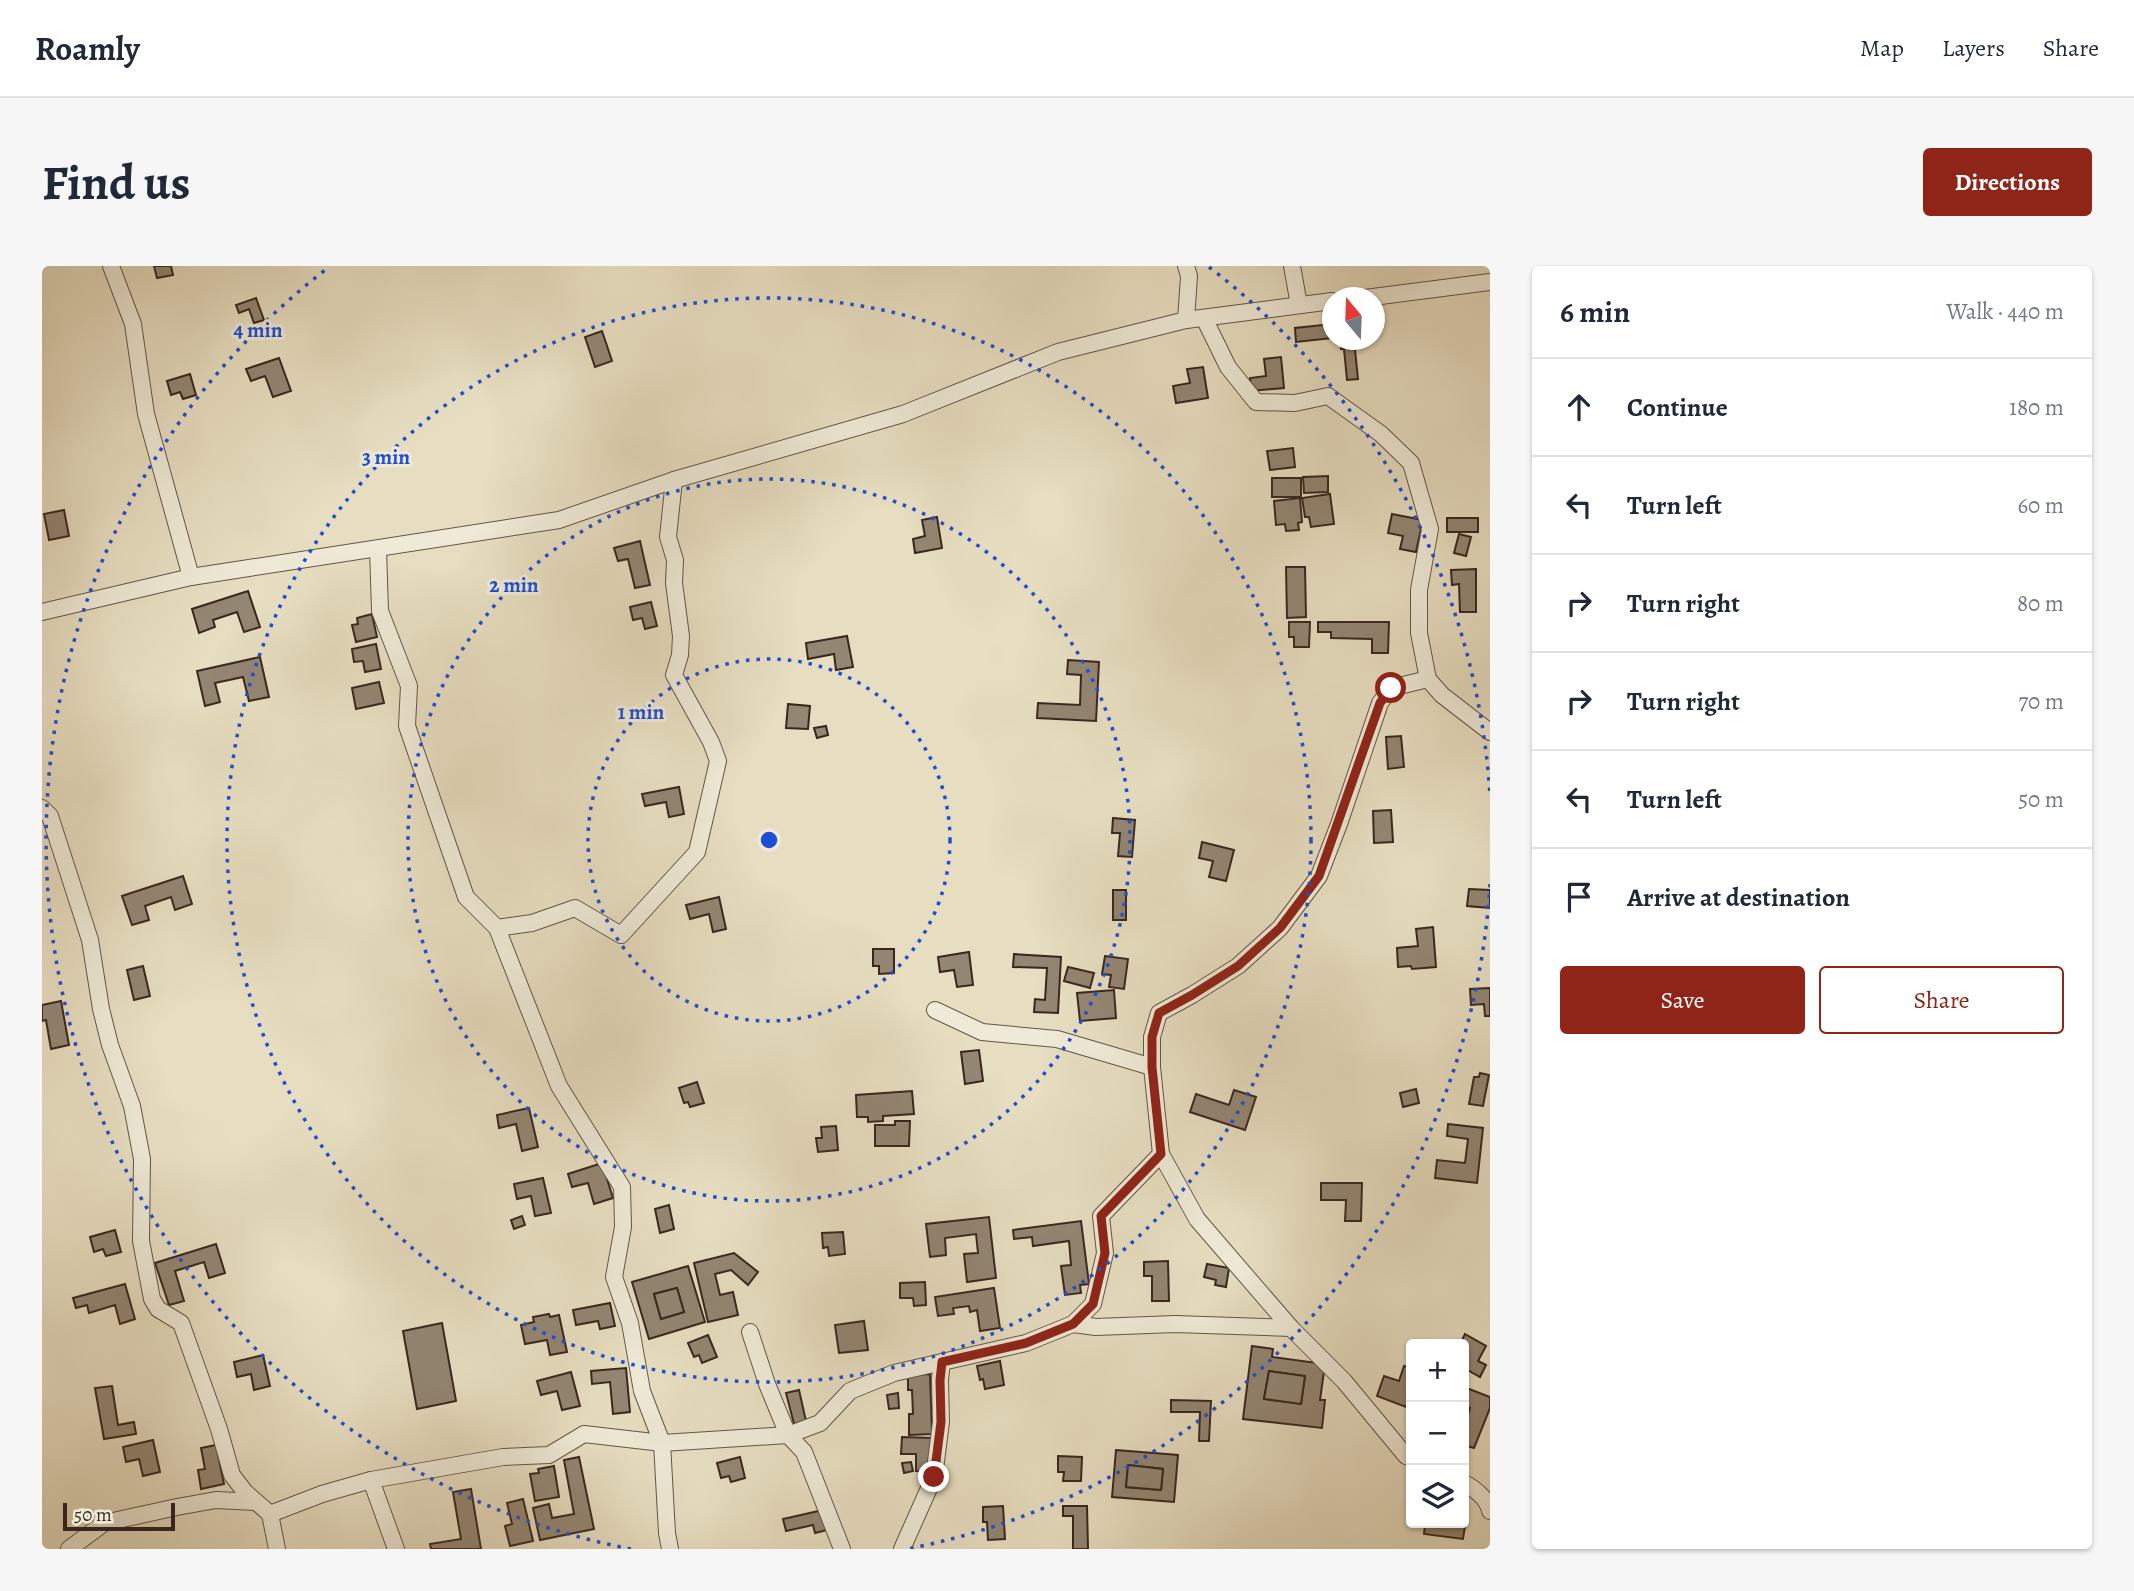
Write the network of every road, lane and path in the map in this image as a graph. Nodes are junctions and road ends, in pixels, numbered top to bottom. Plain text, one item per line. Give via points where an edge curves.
1 (111, 266) edge
2 (1186, 266) edge
3 (1292, 266) edge
4 (1490, 282) edge
5 (1385, 295) edge
6 (1322, 302) edge
7 (1299, 305) junction
8 (1204, 318) junction
9 (1186, 320) junction
10 (674, 480) junction
11 (378, 549) junction
12 (191, 577) junction
13 (42, 612) edge
14 (1427, 679) junction
15 (1490, 732) edge
16 (42, 808) edge
17 (497, 928) junction
18 (935, 1010) dead end
19 (1152, 1067) junction
20 (1161, 1154) junction
21 (1073, 1324) junction
22 (1290, 1328) junction
23 (750, 1332) dead end
24 (942, 1362) junction
25 (788, 1434) junction
26 (662, 1443) junction
27 (1406, 1455) edge
28 (371, 1480) junction
29 (1469, 1485) edge
30 (255, 1502) junction
31 (1490, 1511) edge
32 (270, 1514) junction
33 (69, 1549) edge
34 (277, 1549) edge
35 (396, 1549) edge
36 (670, 1549) edge
37 (842, 1549) edge
38 (902, 1549) edge

1 - 12 street via 133,324 146,414
2 - 9 street
3 - 7 street
4 - 5 street
6 - 7 street
7 - 8 street
8 - 9 street
8 - 14 street via 1228,368 1256,402 1295,403 1328,396 1411,463 1430,530 1419,590 1419,633
9 - 10 street via 1058,352 902,414
10 - 11 street via 559,520
10 - 17 street via 668,537 675,560 674,593 681,636 674,675 718,761 697,852 621,935 575,908 531,923
11 - 12 street
11 - 17 street via 380,611 409,686 407,726 466,897
12 - 13 street
14 - 15 street
14 - 19 street via 1391,688 1380,703 1319,876 1280,928 1238,966 1159,1013 1152,1037
16 - 30 street via 50,816 90,940 100,1009 132,1106 142,1159 141,1241 152,1299 181,1323 232,1475
17 - 26 street via 559,1086 622,1188 623,1227 614,1277 630,1323 642,1391
18 - 19 street via 982,1032 1057,1039
19 - 20 street
20 - 21 street via 1101,1216 1105,1253 1093,1304
20 - 22 street via 1197,1219
21 - 22 street
21 - 24 street via 1026,1343
22 - 27 street via 1344,1381
23 - 25 street
24 - 25 street via 894,1373 850,1391 820,1423
24 - 38 street via 934,1477
25 - 26 street
25 - 37 street via 803,1452
26 - 28 street via 584,1434 548,1455 503,1457
26 - 36 street
28 - 32 street
28 - 35 street
29 - 31 street
30 - 32 street
30 - 33 street via 216,1500 104,1523
32 - 34 street

